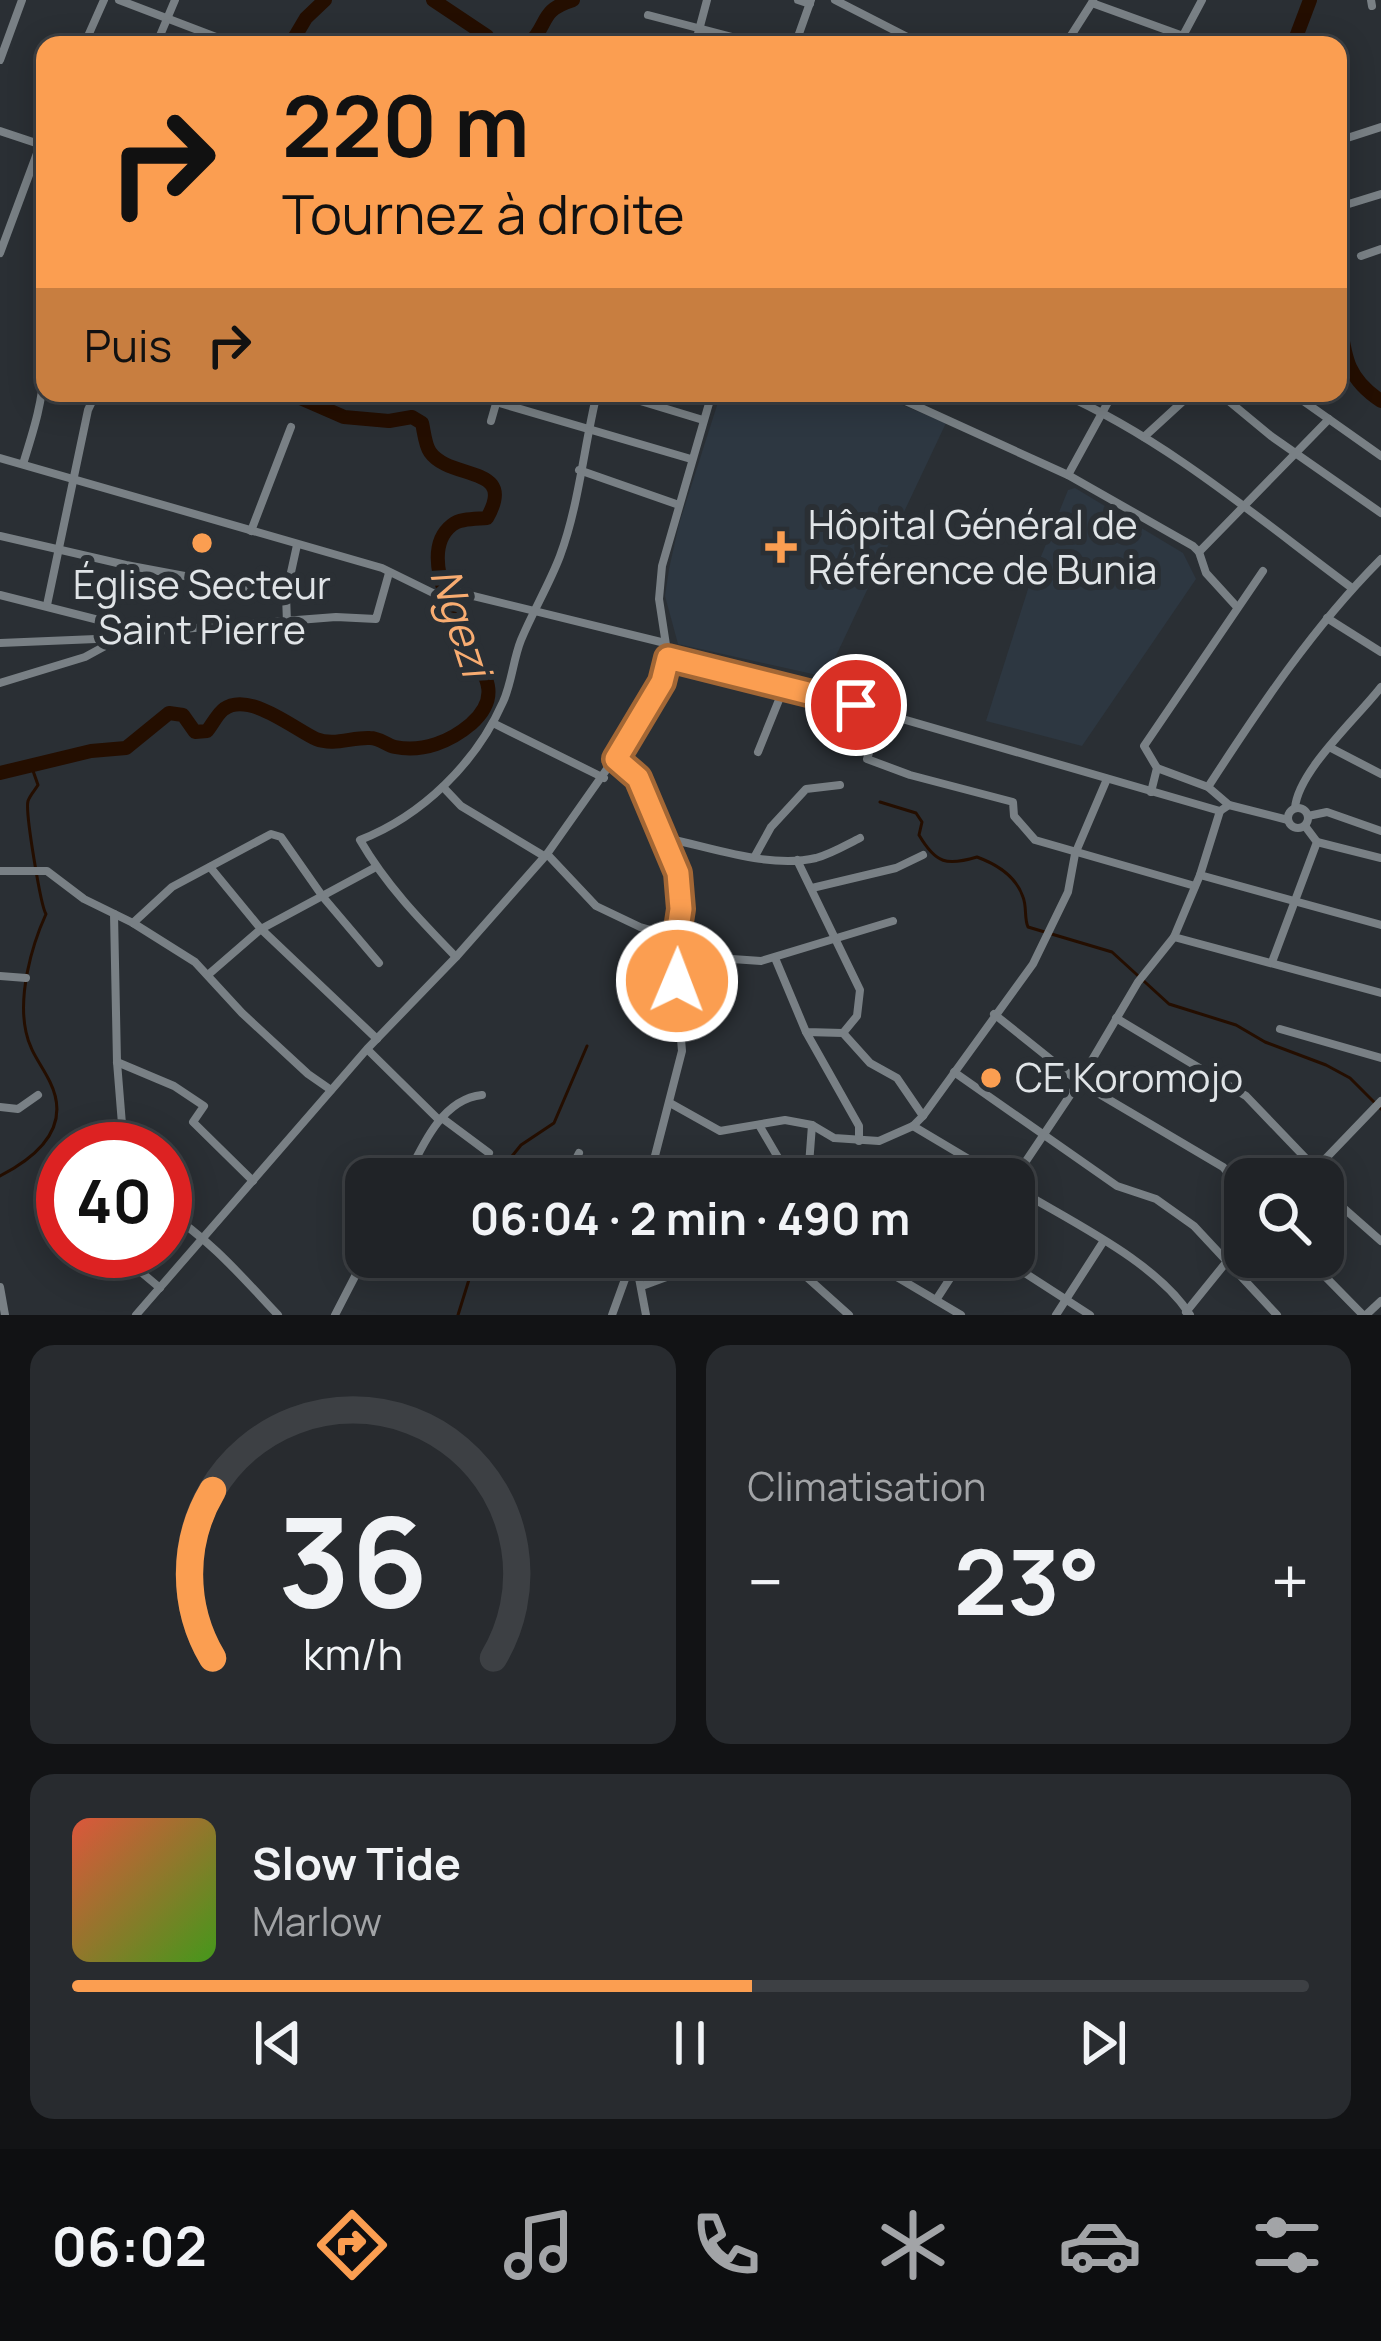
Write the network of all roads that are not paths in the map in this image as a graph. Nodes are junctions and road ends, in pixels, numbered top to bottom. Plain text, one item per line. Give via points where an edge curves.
1 (22, 0) edge
2 (104, 0) edge
3 (119, 0) edge
4 (176, 0) edge
5 (707, 0) edge
6 (798, 0) edge
7 (835, 0) edge
8 (1202, 0) edge
9 (810, 2) edge
10 (1093, 2) edge
11 (648, 15) dead end
12 (166, 20) junction
13 (700, 28) junction
14 (1072, 35) edge
15 (88, 36) edge
16 (160, 36) edge
17 (211, 36) edge
18 (698, 36) edge
19 (730, 36) edge
20 (798, 36) edge
21 (905, 36) edge
22 (1171, 36) edge
23 (1182, 36) edge
24 (0, 59) edge
25 (1381, 127) edge
26 (0, 131) edge
27 (1347, 138) edge
28 (36, 143) edge
29 (36, 160) edge
30 (1381, 194) edge
31 (1347, 205) edge
32 (1379, 252) edge
33 (0, 253) edge
34 (1360, 256) dead end
35 (41, 402) edge
36 (92, 402) edge
37 (497, 402) edge
38 (510, 402) edge
39 (596, 402) edge
40 (644, 402) edge
41 (709, 402) edge
42 (908, 402) edge
43 (1081, 402) edge
44 (1108, 402) edge
45 (1182, 402) edge
46 (1231, 402) edge
47 (1305, 402) edge
48 (1103, 412) junction
49 (1329, 419) junction
50 (703, 420) junction
51 (490, 421) dead end
52 (291, 427) dead end
53 (588, 429) junction
54 (1144, 437) junction
55 (1297, 454) junction
56 (1381, 457) edge
57 (0, 458) edge
58 (691, 459) junction
59 (23, 464) junction
60 (579, 470) junction
61 (1068, 476) junction
62 (74, 480) junction
63 (679, 505) junction
64 (1245, 508) junction
65 (1381, 513) edge
66 (251, 531) junction
67 (0, 536) edge
68 (297, 545) junction
69 (58, 549) junction
70 (1199, 552) junction
71 (1381, 559) edge
72 (1263, 571) dead end
73 (388, 573) junction
74 (1352, 588) junction
75 (0, 595) edge
76 (286, 596) junction
77 (47, 605) junction
78 (1237, 607) junction
79 (537, 610) junction
80 (1327, 618) junction
81 (287, 622) junction
82 (143, 632) junction
83 (120, 638) junction
84 (0, 643) edge
85 (665, 643) junction
86 (1381, 652) edge
87 (668, 658) junction
88 (0, 683) edge
89 (785, 685) junction
90 (1381, 687) edge
91 (882, 712) junction
92 (493, 722) junction
93 (1331, 748) junction
94 (758, 752) dead end
95 (616, 759) junction
96 (1157, 768) junction
97 (1381, 774) edge
98 (604, 778) junction
99 (1107, 778) junction
100 (840, 784) dead end
101 (443, 787) junction
102 (1208, 787) junction
103 (1151, 792) junction
104 (1225, 808) junction
105 (1295, 808) junction
106 (1288, 820) junction
107 (1307, 821) junction
108 (1380, 828) edge
109 (663, 837) junction
110 (860, 838) dead end
111 (1317, 842) junction
112 (1075, 854) junction
113 (546, 855) junction
114 (755, 856) junction
115 (923, 856) dead end
116 (1381, 858) edge
117 (797, 860) junction
118 (210, 867) junction
119 (376, 867) junction
120 (0, 871) edge
121 (1200, 875) junction
122 (1196, 886) junction
123 (812, 888) junction
124 (323, 898) junction
125 (1296, 903) junction
126 (114, 914) junction
127 (893, 921) dead end
128 (133, 922) junction
129 (1381, 926) edge
130 (261, 929) junction
131 (676, 937) junction
132 (1174, 937) junction
133 (835, 939) junction
134 (674, 955) junction
135 (456, 957) junction
136 (775, 958) junction
137 (1272, 962) junction
138 (379, 963) dead end
139 (209, 974) junction
140 (0, 976) edge
141 (26, 978) dead end
142 (1381, 993) edge
143 (994, 1014) junction
144 (1116, 1018) junction
145 (1280, 1029) dead end
146 (806, 1032) junction
147 (843, 1033) junction
148 (377, 1040) junction
149 (367, 1049) junction
150 (1381, 1058) edge
151 (117, 1061) junction
152 (954, 1072) junction
153 (1079, 1082) junction
154 (332, 1090) junction
155 (38, 1095) dead end
156 (482, 1095) dead end
157 (1381, 1101) edge
158 (670, 1103) junction
159 (0, 1107) edge
160 (922, 1116) junction
161 (440, 1119) junction
162 (122, 1122) edge
163 (759, 1125) junction
164 (812, 1125) junction
165 (913, 1126) junction
166 (1043, 1132) junction
167 (859, 1141) junction
168 (489, 1153) dead end
169 (579, 1153) dead end
170 (418, 1158) edge
171 (576, 1158) edge
172 (655, 1158) edge
173 (778, 1158) edge
174 (810, 1158) edge
175 (967, 1158) edge
176 (1028, 1158) edge
177 (1296, 1158) edge
178 (1327, 1158) edge
179 (1224, 1169) edge
180 (253, 1181) junction
181 (1035, 1197) edge
182 (1344, 1208) edge
183 (192, 1230) edge
184 (202, 1237) junction
185 (1381, 1240) edge
186 (1103, 1242) junction
187 (1224, 1255) edge
188 (1224, 1260) edge
189 (148, 1278) edge
190 (354, 1278) edge
191 (626, 1278) edge
192 (640, 1278) edge
193 (663, 1278) edge
194 (808, 1278) edge
195 (899, 1278) edge
196 (951, 1278) edge
197 (1032, 1278) edge
198 (1244, 1278) edge
199 (1327, 1278) edge
200 (642, 1286) junction
201 (0, 1287) edge
202 (160, 1288) junction
203 (937, 1300) junction
204 (1066, 1300) junction
205 (1381, 1301) edge
206 (143, 1313) edge
207 (1187, 1313) edge
208 (4, 1315) edge
209 (278, 1315) edge
210 (335, 1315) edge
211 (612, 1315) edge
212 (646, 1315) edge
213 (849, 1315) edge
214 (961, 1315) edge
215 (1056, 1315) edge
216 (1090, 1315) edge
217 (1276, 1315) edge
218 (1364, 1315) edge

1 - 24 street
2 - 15 street
3 - 12 street
4 - 12 street
5 - 13 street
6 - 9 street
7 - 21 street
8 - 23 street
9 - 20 street
10 - 14 street
10 - 22 street
11 - 13 street
12 - 16 street
12 - 17 street
13 - 18 street
13 - 19 street
25 - 27 street
26 - 28 street
29 - 33 street
30 - 31 street
32 - 34 street
35 - 59 street
36 - 62 street
37 - 51 street
38 - 53 street
39 - 53 street
40 - 50 street
41 - 50 street
42 - 61 street
43 - 48 street
44 - 48 street
45 - 54 street
46 - 55 street
47 - 49 street
48 - 54 street
48 - 61 street
49 - 55 street
49 - 56 street
50 - 58 street
52 - 66 street
53 - 58 street
53 - 60 street
54 - 64 street
55 - 64 street
55 - 65 street
57 - 59 street
58 - 63 street
59 - 62 street
60 - 63 street
60 - 79 street via 573,515
61 - 70 street
62 - 66 street
62 - 69 street
63 - 85 street via 662,566
64 - 70 street
64 - 74 street
66 - 68 street
67 - 69 street
68 - 73 street
68 - 76 street
69 - 76 street
69 - 77 street
70 - 78 street via 1206,573
71 - 74 street
72 - 78 street
73 - 79 street via 446,594
73 - 81 street via 376,619
74 - 80 street
75 - 77 street
76 - 81 street
77 - 82 street
78 - 96 street via 1144,746
79 - 85 street
79 - 92 street
80 - 86 street
80 - 102 street
81 - 82 street
82 - 83 street
83 - 84 street
83 - 88 street via 86,658
85 - 87 street
87 - 89 street
87 - 95 street
89 - 91 street
89 - 94 street
90 - 93 street
91 - 99 street
91 - 112 street via 867,759 1012,802 1035,840
92 - 98 street
92 - 101 street
93 - 97 street
93 - 105 street
95 - 98 street
95 - 109 street via 638,778
96 - 102 street
96 - 103 street
98 - 113 street
99 - 103 street
99 - 112 street
100 - 114 street via 806,789
101 - 113 street via 460,806
101 - 119 street via 360,840
102 - 104 street
103 - 104 street
104 - 106 street
104 - 121 street
105 - 106 street
105 - 107 street
106 - 107 street via 1294,828
107 - 108 street via 1328,812
107 - 111 street
109 - 114 street
109 - 131 street via 680,885
110 - 117 street
111 - 116 street
111 - 125 street
112 - 122 street
112 - 143 street via 1050,933
113 - 131 street via 596,906
113 - 135 street
114 - 117 street
115 - 123 street
117 - 123 street
118 - 124 street via 271,834
118 - 128 street
118 - 130 street
119 - 124 street
119 - 135 street
120 - 126 street via 35,868
121 - 122 street
121 - 125 street
122 - 132 street
123 - 133 street
124 - 130 street
124 - 138 street
125 - 129 street
125 - 137 street
126 - 128 street
126 - 151 street
127 - 133 street
128 - 139 street
130 - 139 street
130 - 148 street
131 - 134 street
132 - 137 street
132 - 144 street
133 - 136 street
133 - 147 street via 860,990 857,1016
134 - 136 street
134 - 158 street via 682,1028
135 - 148 street
136 - 146 street
137 - 142 street
139 - 154 street
140 - 141 street
143 - 152 street
143 - 153 street
144 - 153 street
144 - 177 street via 1246,1096
145 - 150 street
146 - 147 street
146 - 167 street via 859,1126
147 - 160 street via 896,1078
148 - 149 street
149 - 154 street
149 - 161 street
151 - 162 street
151 - 180 street via 204,1106 193,1122
152 - 160 street
152 - 166 street
153 - 166 street
153 - 179 street
154 - 180 street
155 - 159 street via 19,1109
156 - 161 street via 466,1096
157 - 178 street
158 - 163 street via 720,1131
158 - 172 street
160 - 165 street
161 - 168 street
161 - 170 street
163 - 164 street
163 - 173 street
164 - 167 street
164 - 174 street
165 - 167 street
165 - 175 street
166 - 176 street
166 - 187 street via 1117,1186 1156,1199
169 - 171 street
180 - 184 street
181 - 186 street
182 - 185 street
183 - 184 street
184 - 202 street
184 - 209 street
186 - 204 street
186 - 207 street via 1160,1279
188 - 207 street
189 - 202 street
190 - 210 street
191 - 211 street
192 - 200 street
193 - 200 street
194 - 213 street
195 - 203 street
196 - 203 street
197 - 204 street
198 - 217 street
199 - 218 street
200 - 212 street
201 - 208 street
202 - 206 street
203 - 214 street
204 - 215 street
204 - 216 street
205 - 218 street

